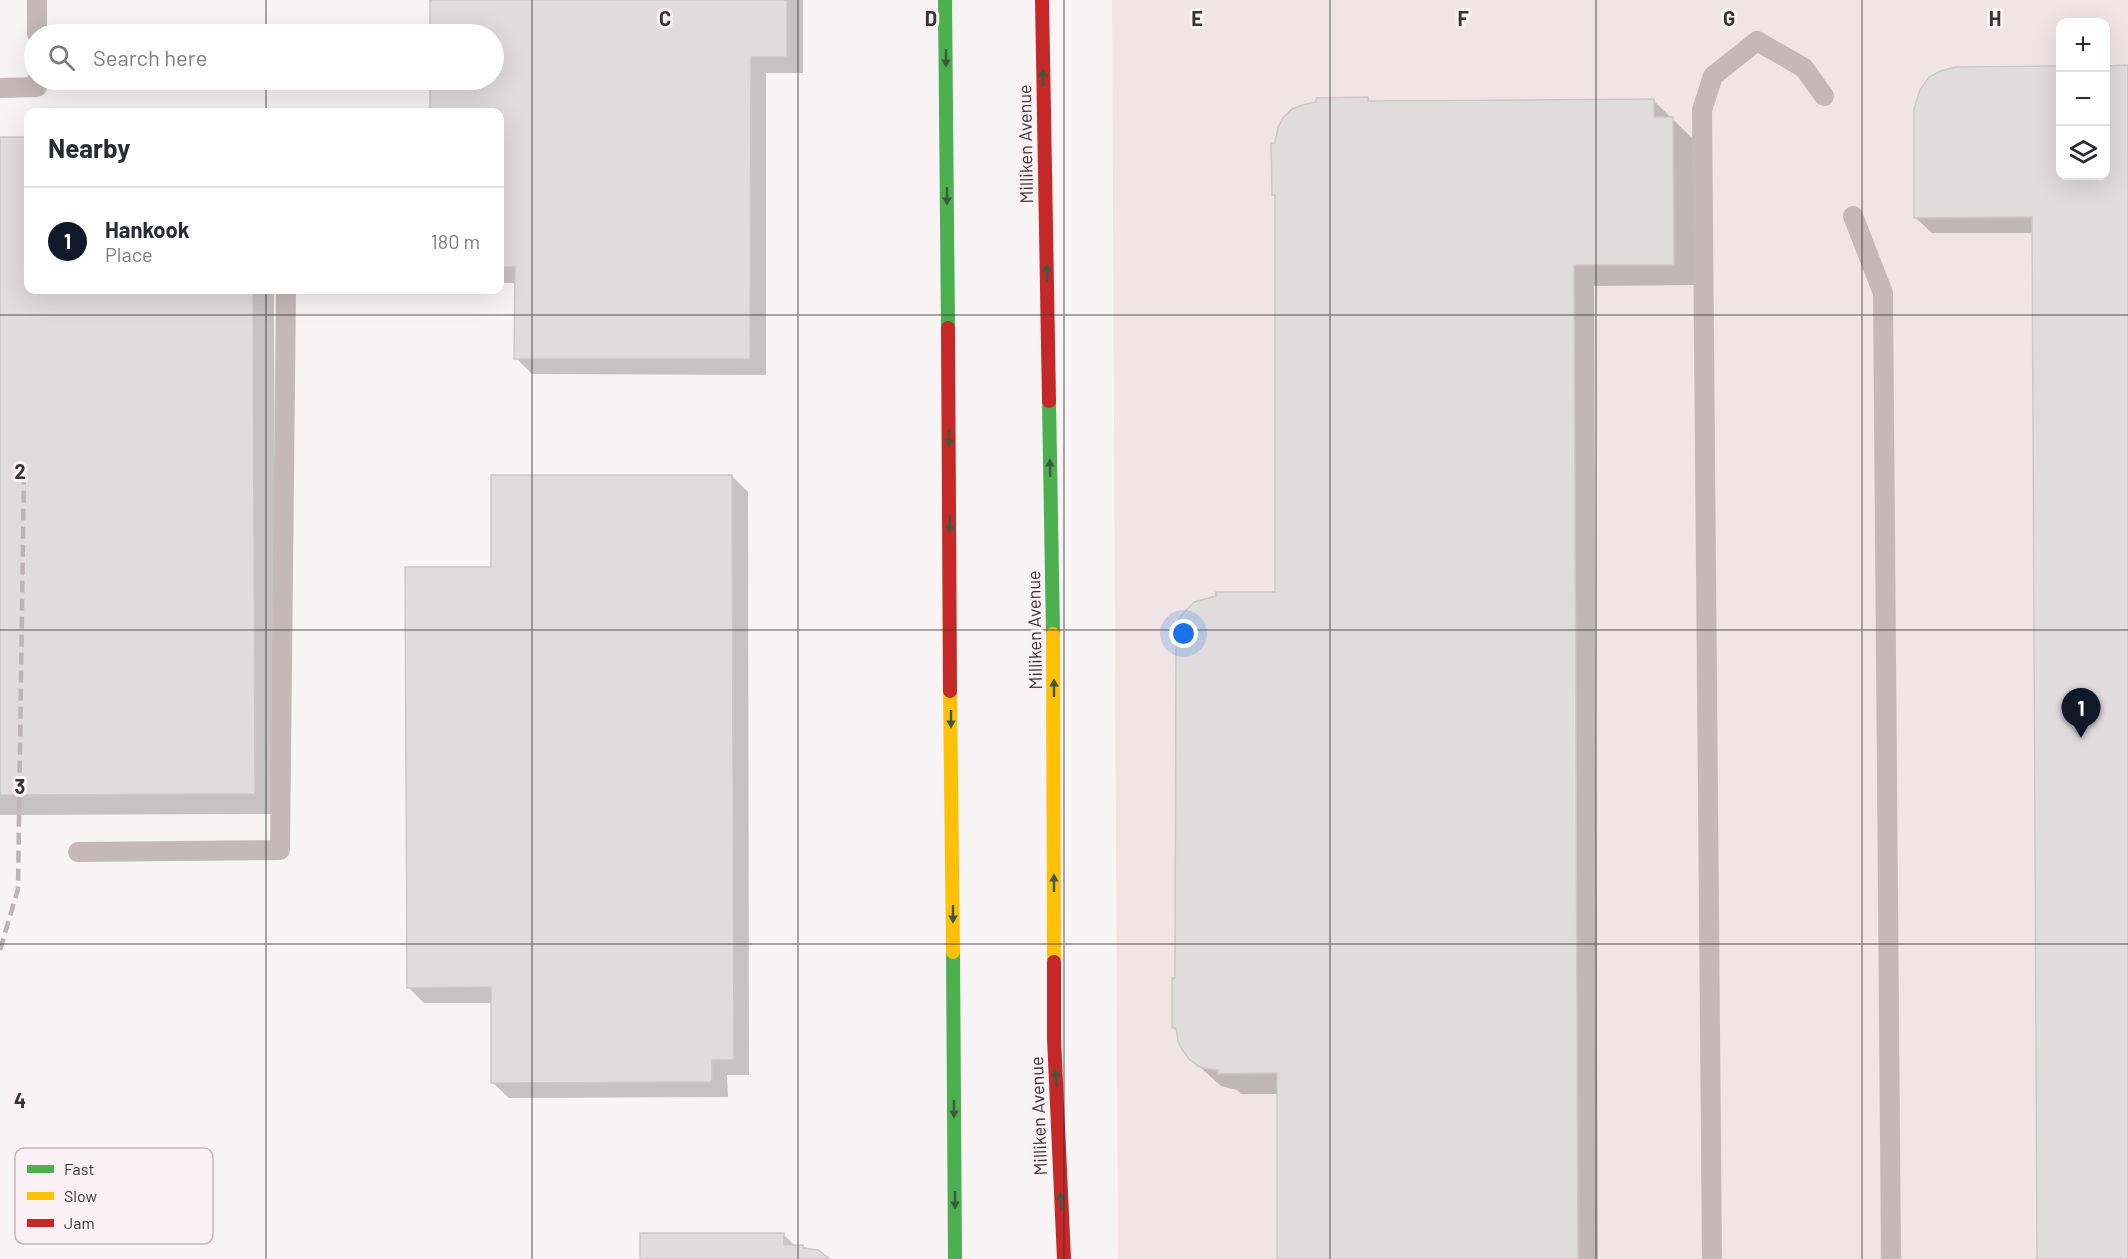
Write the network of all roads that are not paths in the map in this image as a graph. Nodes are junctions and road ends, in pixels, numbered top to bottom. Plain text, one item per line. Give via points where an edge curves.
1 (36, 0) edge
2 (945, 0) edge
3 (1042, 0) edge
4 (36, 24) edge
5 (24, 87) edge
6 (0, 88) edge
7 (1824, 96) dead end
8 (1853, 216) dead end
9 (286, 294) edge
10 (78, 852) dead end
11 (955, 1259) edge
12 (1064, 1259) edge
13 (1712, 1259) edge
14 (1891, 1259) edge

1 - 4 lane
2 -> 11 main road
12 -> 3 main road, Milliken Avenue via 1054,1038 1053,640
5 - 6 lane
7 - 13 lane via 1804,68 1757,41 1713,76 1702,110
8 - 14 lane via 1883,293
9 - 10 lane via 280,850

